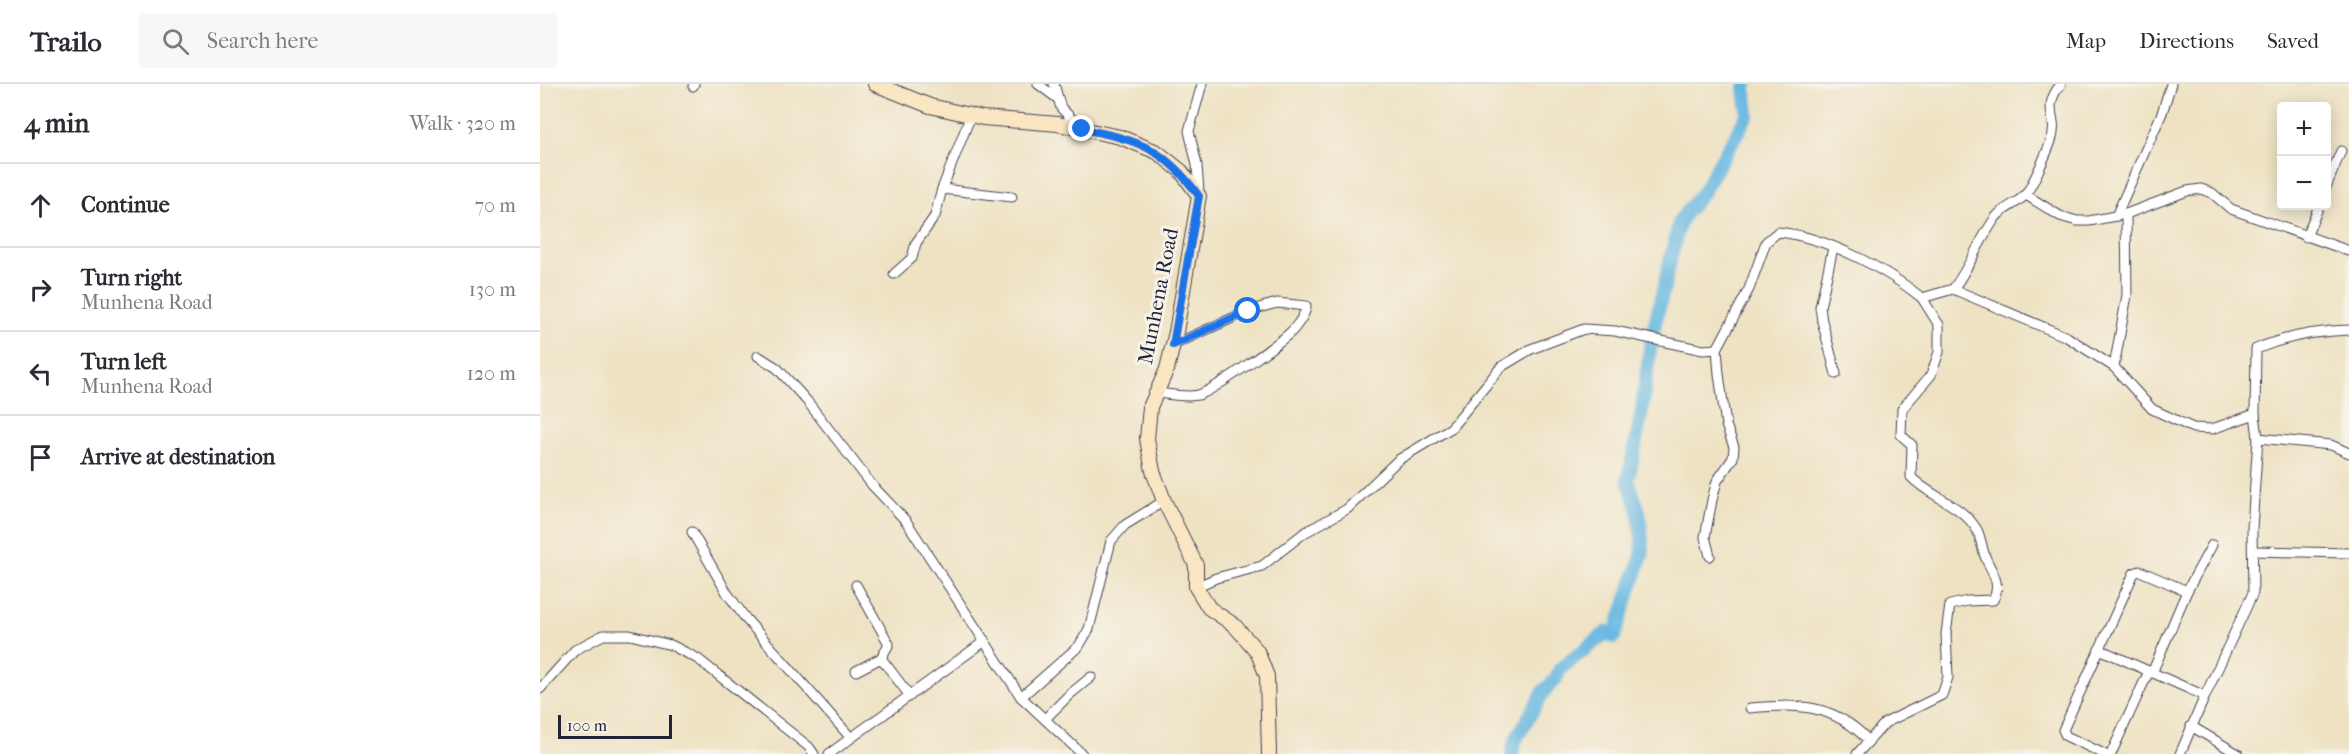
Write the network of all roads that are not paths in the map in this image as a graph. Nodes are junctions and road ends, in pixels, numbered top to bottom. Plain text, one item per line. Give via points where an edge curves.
1 (875, 84) edge
2 (1038, 84) edge
3 (1054, 84) edge
4 (1202, 84) edge
5 (2061, 84) edge
6 (2171, 84) edge
7 (1058, 99) junction
8 (971, 115) junction
9 (1082, 129) junction
10 (2341, 152) dead end
11 (2331, 175) edge
12 (942, 189) junction
13 (2026, 195) junction
14 (1199, 196) junction
15 (1012, 197) dead end
16 (2317, 210) edge
17 (2126, 214) junction
18 (2116, 216) junction
19 (2306, 237) junction
20 (1833, 248) junction
21 (2349, 251) edge
22 (894, 274) dead end
23 (1953, 289) junction
24 (1922, 298) junction
25 (2349, 330) edge
26 (1173, 345) junction
27 (1717, 349) junction
28 (758, 356) dead end
29 (2114, 367) junction
30 (1836, 374) dead end
31 (1157, 393) junction
32 (2255, 414) junction
33 (2258, 438) junction
34 (2349, 453) edge
35 (1164, 501) junction
36 (692, 532) dead end
37 (2212, 545) dead end
38 (2253, 551) junction
39 (2349, 553) edge
40 (1710, 556) dead end
41 (855, 585) dead end
42 (1196, 587) junction
43 (2187, 591) junction
44 (985, 641) junction
45 (2099, 649) junction
46 (881, 658) junction
47 (856, 671) dead end
48 (2150, 672) junction
49 (1091, 677) dead end
50 (540, 689) edge
51 (910, 696) junction
52 (2205, 696) junction
53 (1021, 697) junction
54 (1750, 708) dead end
55 (1045, 719) junction
56 (2191, 726) junction
57 (851, 738) junction
58 (1869, 741) junction
59 (1079, 751) edge
60 (814, 754) edge
61 (829, 754) edge
62 (1065, 754) edge
63 (1269, 754) edge
64 (1857, 754) edge
65 (2104, 754) edge
66 (2111, 754) edge
67 (2180, 754) edge
68 (2238, 754) edge

1 - 8 street via 930,106
2 - 7 street
3 - 7 street
4 - 14 street via 1189,131
5 - 13 street via 2049,104 2052,139
6 - 18 street
7 - 9 street via 1061,108
8 - 9 street
8 - 12 street
9 - 14 street via 1120,136 1157,152 1181,171
10 - 11 street
12 - 15 street
12 - 22 street via 935,216 916,243 912,258
13 - 18 street via 2060,216 2077,221
13 - 23 street via 1996,216
14 - 26 street, Munhena Road
16 - 19 street
17 - 18 street
17 - 19 street via 2200,189 2212,193 2231,209
17 - 29 street via 2127,294
19 - 21 street
20 - 24 street via 1898,278
20 - 27 street via 1797,234 1778,232 1766,242 1749,289
20 - 30 street via 1820,307
23 - 24 street
23 - 29 street via 2067,337
24 - 58 street via 1939,326 1939,352 1931,375 1902,409 1901,435 1912,445 1911,477 1976,528 1986,560 1995,572 1997,593 1993,600 1950,605 1946,634 1948,677 1942,695 1885,723
25 - 32 street via 2328,330 2276,341 2256,350
26 - 31 street, Munhena Road
26 - 31 street via 1248,311 1277,303 1306,306 1292,330 1214,387 1199,395
27 - 40 street via 1726,425 1734,447 1733,458 1717,481 1712,500 1705,537
27 - 42 street via 1703,350 1637,335 1584,329 1531,349 1501,367 1451,428 1398,460 1347,509 1304,532 1262,566
28 - 44 street via 777,368 807,401 872,485 906,520
29 - 32 street via 2152,409 2193,428 2212,429
31 - 35 street, Munhena Road via 1150,407 1147,439
32 - 33 street
33 - 34 street via 2331,445
33 - 38 street
35 - 42 street, Munhena Road via 1197,565
35 - 53 street via 1125,525 1111,541 1089,629 1079,646
36 - 57 street via 746,619
37 - 43 street
38 - 39 street
38 - 52 street via 2253,593
41 - 46 street via 889,644
42 - 63 street via 1209,608 1234,625 1257,651 1267,676
43 - 45 street via 2140,571 2134,573
43 - 48 street
44 - 51 street
44 - 53 street
45 - 48 street
45 - 65 street via 2064,730 2066,735
46 - 47 street
46 - 51 street
48 - 52 street
48 - 66 street
49 - 55 street
50 - 60 street via 575,650 603,635 630,635 671,645 698,659
51 - 57 street
52 - 56 street
53 - 55 street
54 - 58 street via 1814,707 1843,718
55 - 59 street
56 - 67 street
56 - 68 street
57 - 61 street
58 - 64 street
59 - 62 street

